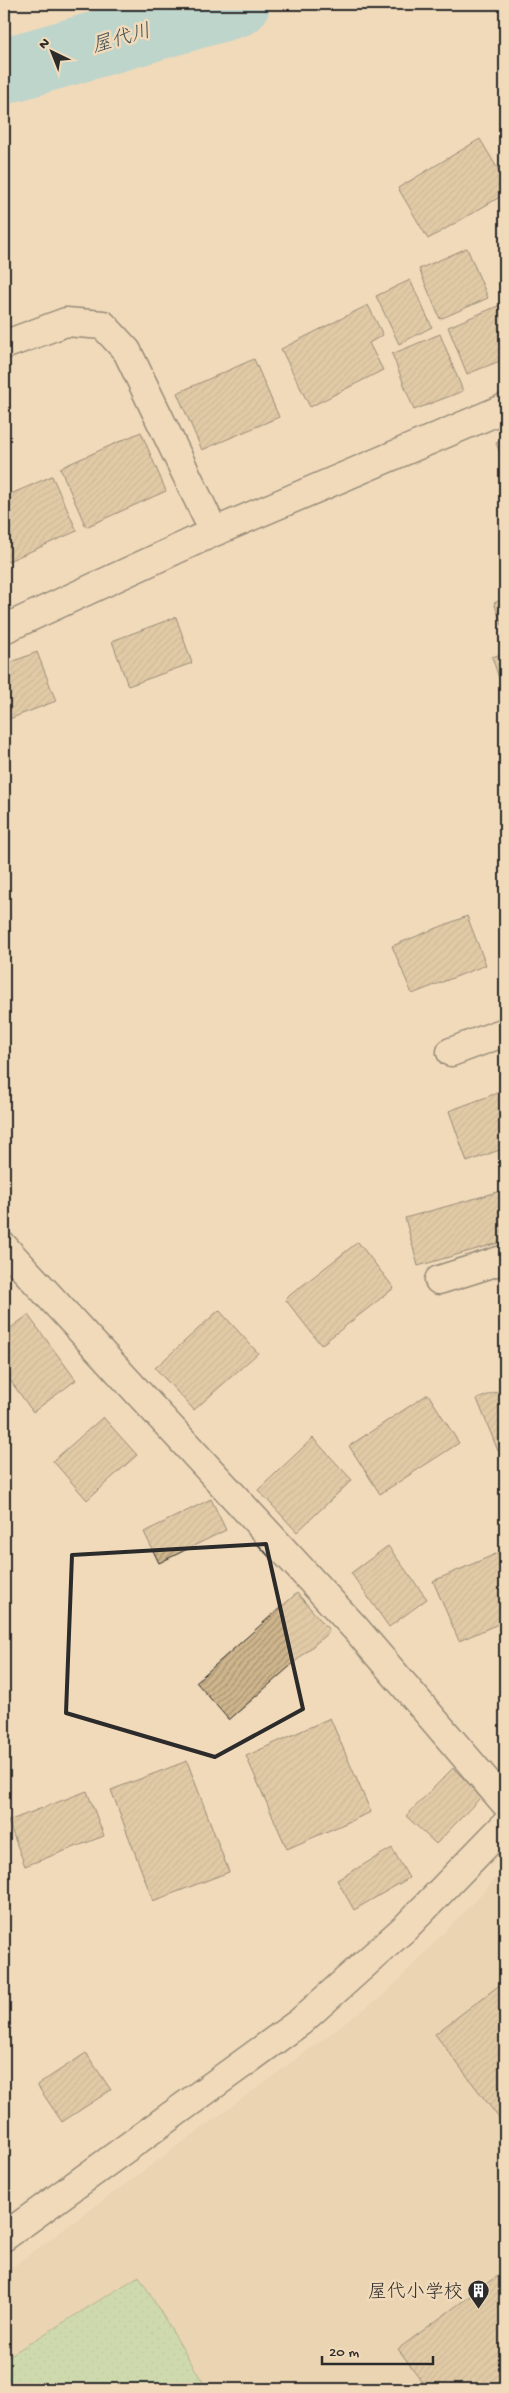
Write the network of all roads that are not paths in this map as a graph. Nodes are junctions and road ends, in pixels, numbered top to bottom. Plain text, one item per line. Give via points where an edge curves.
1 (4, 345) edge
2 (505, 408) edge
3 (214, 532) junction
4 (4, 629) edge
5 (505, 1032) edge
6 (451, 1052) dead end
7 (4, 1247) edge
8 (505, 1259) edge
9 (439, 1280) dead end
10 (505, 1803) edge
11 (505, 1825) edge
12 (4, 2238) edge

1 - 3 street via 66,322 103,325 127,351
2 - 3 street
3 - 4 street
5 - 6 street
7 - 10 street via 356,1629
8 - 9 street
11 - 12 street via 406,1926 300,2022

